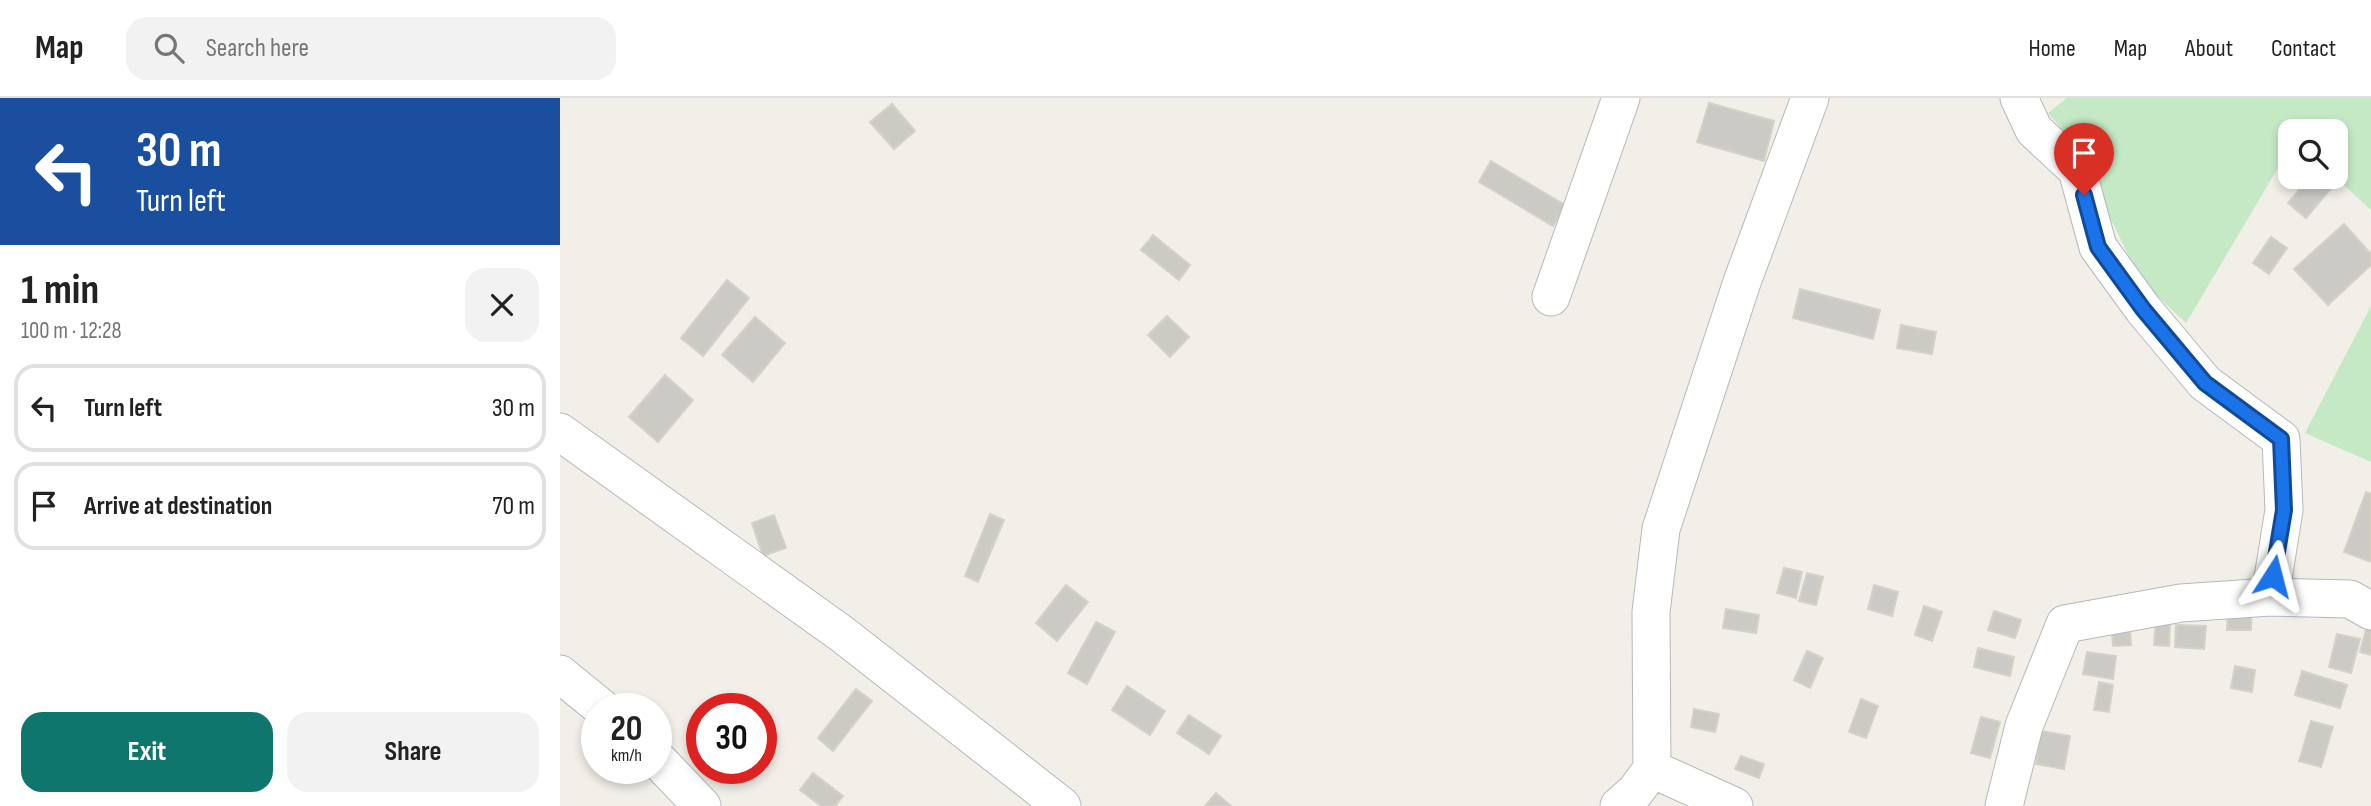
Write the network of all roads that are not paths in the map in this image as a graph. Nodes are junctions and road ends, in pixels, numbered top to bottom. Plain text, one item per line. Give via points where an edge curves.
1 (1621, 98) edge
2 (1810, 98) edge
3 (2019, 98) edge
4 (1551, 297) dead end
5 (560, 432) edge
6 (2270, 597) junction
7 (2371, 611) edge
8 (560, 674) edge
9 (583, 693) edge
10 (1652, 769) junction
11 (672, 775) edge
12 (702, 806) edge
13 (1062, 806) edge
14 (1619, 806) edge
15 (1734, 806) edge
16 (2004, 806) edge

1 - 4 street
2 - 10 street via 1742,282 1661,529 1651,612
3 - 6 street via 2034,130 2077,170 2098,247 2143,309 2205,383 2281,439 2284,510
5 - 13 street via 842,634
6 - 7 street via 2350,599
6 - 16 street via 2180,603 2066,624 2024,726
8 - 9 street
10 - 14 street
10 - 15 street
11 - 12 street

